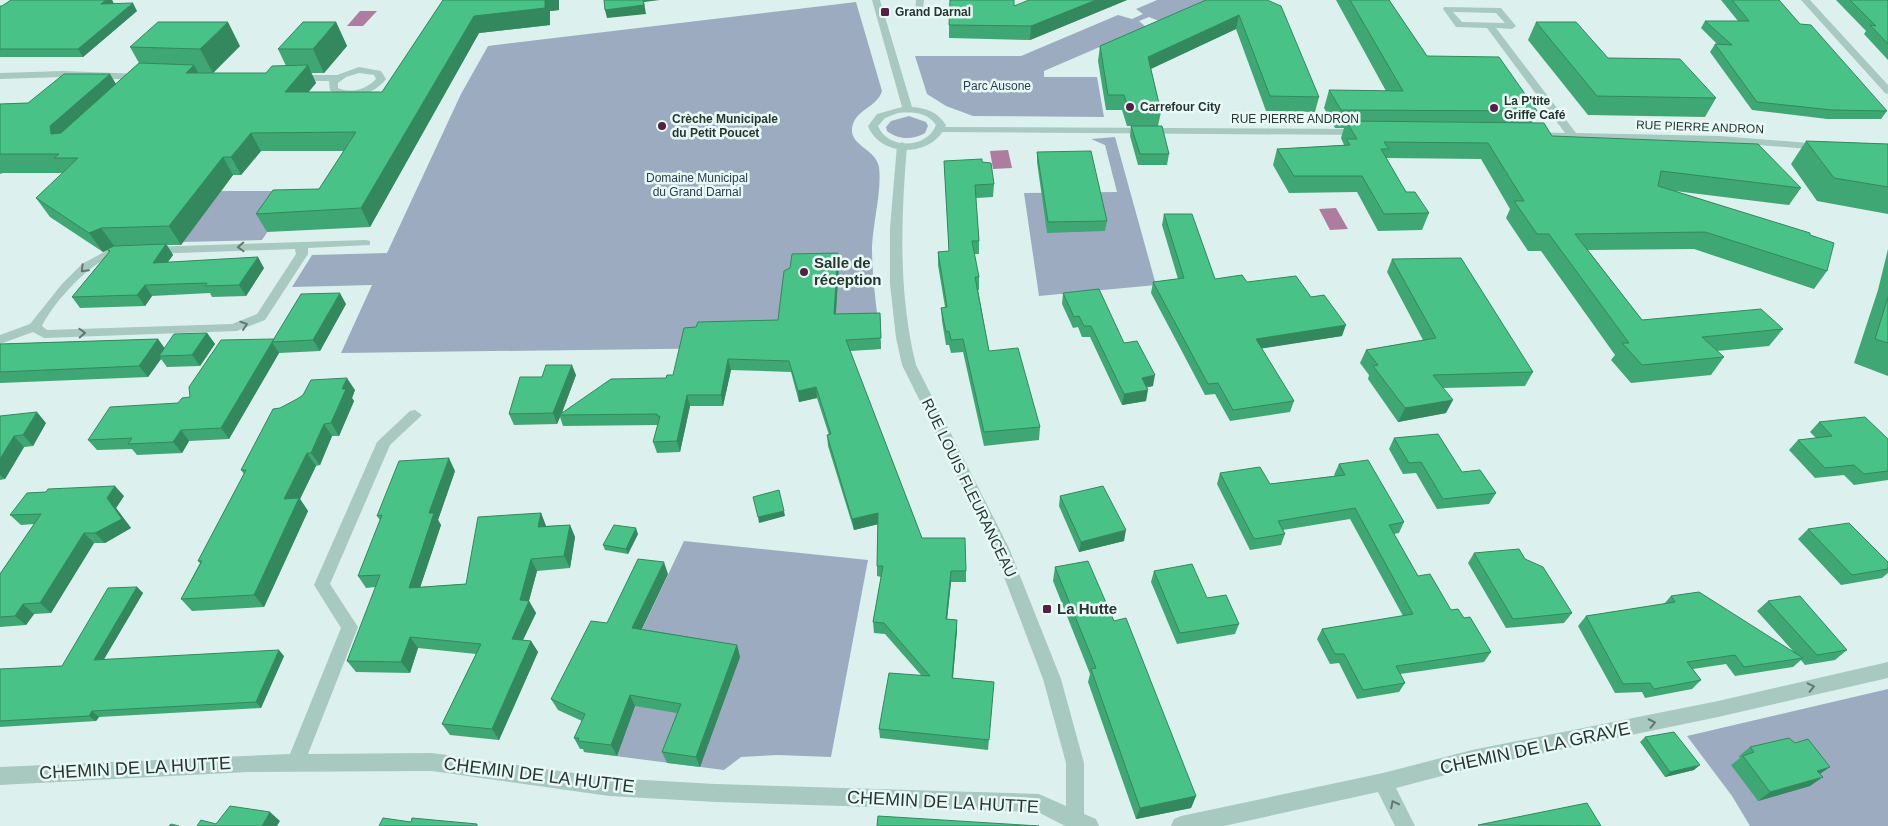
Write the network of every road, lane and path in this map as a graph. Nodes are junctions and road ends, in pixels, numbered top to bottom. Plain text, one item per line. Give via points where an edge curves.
1 (876, 0) edge
2 (920, 0) edge
3 (1441, 0) edge
4 (1805, 0) edge
5 (1447, 9) junction
6 (920, 14) dead end
7 (1490, 26) junction
8 (0, 76) edge
9 (282, 78) edge
10 (337, 78) dead end
11 (136, 85) edge
12 (1888, 91) edge
13 (907, 110) junction
14 (941, 130) junction
15 (1370, 132) edge
16 (1523, 135) edge
17 (1573, 136) junction
18 (902, 145) junction
19 (1832, 148) edge
20 (366, 243) dead end
21 (297, 245) junction
22 (36, 327) junction
23 (0, 340) edge
24 (415, 415) dead end
25 (1888, 670) edge
26 (296, 762) junction
27 (0, 776) edge
28 (1383, 782) junction
29 (1080, 824) edge
30 (1181, 826) edge
31 (1405, 826) edge

1 - 13 street
2 - 6 street
3 - 5 street
4 - 12 street
5 - 7 street via 1459,25
5 - 7 street via 1498,10 1512,26
7 - 17 street
8 - 11 street via 151,77
9 - 10 street
13 - 14 street via 933,116
13 - 18 street via 881,116 873,126 877,136 883,140
14 - 15 street, RUE PIERRE ANDRON
14 - 18 street via 938,136 923,143
16 - 17 street, RUE PIERRE ANDRON
17 - 19 street, RUE PIERRE ANDRON via 1720,139
18 - 29 street, RUE LOUIS FLEURANCEAU via 896,272 903,346 909,365 997,540 1052,679 1075,763
20 - 21 street
21 -> 22 street via 118,252 87,265 39,319
22 -> 21 street via 44,334 233,328 249,323 261,317 302,254 302,248
22 - 23 street
24 - 26 street via 384,442 322,585 350,627
28 -> 25 street, CHEMIN DE LA GRAVE via 1472,759 1718,709
26 - 27 street, CHEMIN DE LA HUTTE
26 - 29 street, CHEMIN DE LA HUTTE via 432,762 609,787 716,793 1040,803
28 - 30 street, CHEMIN DE LA GRAVE
31 -> 28 street

